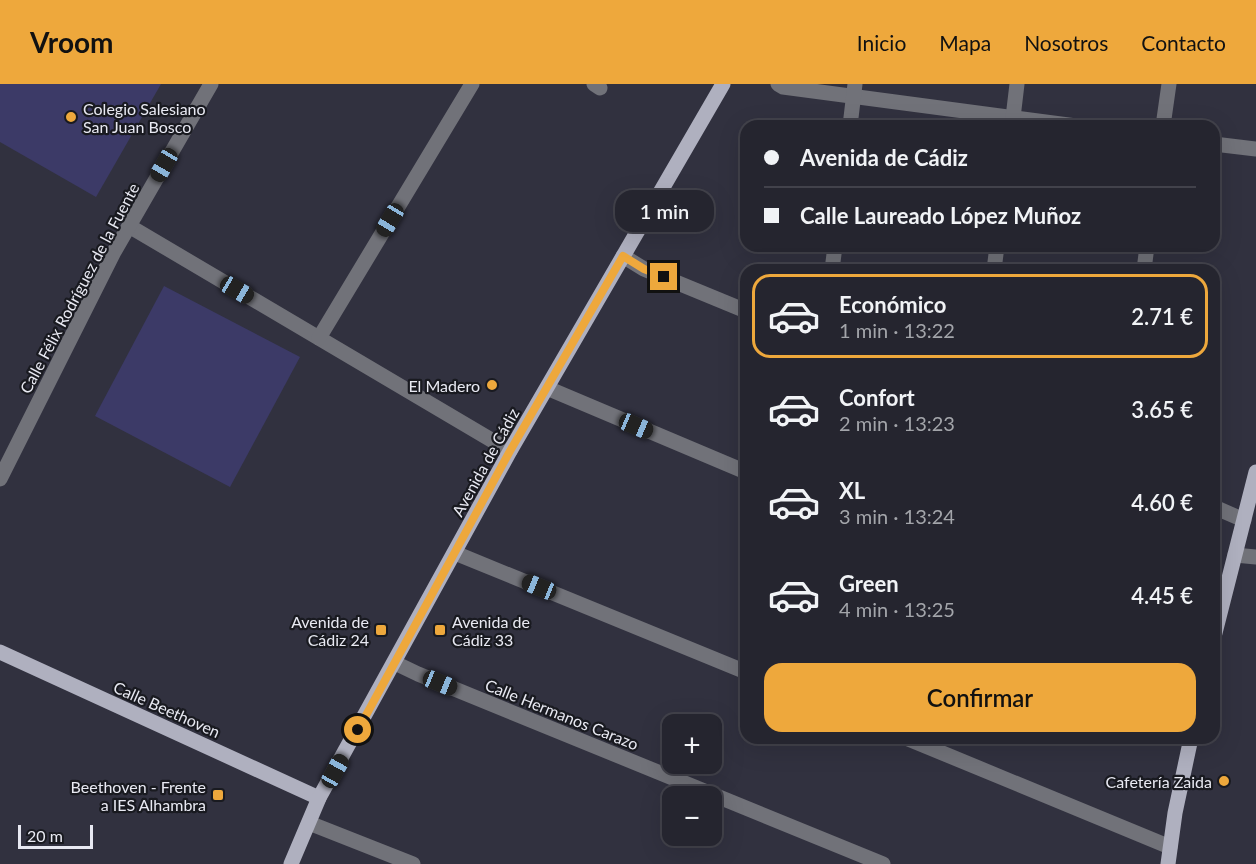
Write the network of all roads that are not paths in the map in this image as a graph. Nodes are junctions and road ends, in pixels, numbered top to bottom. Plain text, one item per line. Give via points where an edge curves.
1 (211, 84) edge
2 (472, 84) edge
3 (723, 84) edge
4 (778, 84) edge
5 (1017, 84) edge
6 (1169, 84) edge
7 (854, 90) edge
8 (851, 120) edge
9 (1002, 120) edge
10 (1012, 120) edge
11 (1164, 120) edge
12 (1220, 145) edge
13 (1256, 149) edge
14 (129, 226) junction
15 (623, 256) junction
16 (740, 309) edge
17 (319, 338) junction
18 (547, 388) junction
19 (510, 451) junction
20 (740, 469) edge
21 (1256, 472) edge
22 (0, 479) edge
23 (1220, 510) edge
24 (1244, 520) junction
25 (455, 553) junction
26 (1235, 555) junction
27 (1256, 557) edge
28 (1220, 614) edge
29 (0, 652) edge
30 (395, 663) junction
31 (740, 670) edge
32 (921, 744) edge
33 (1190, 744) edge
34 (319, 798) junction
35 (309, 823) junction
36 (1170, 847) junction
37 (291, 864) edge
38 (412, 864) edge
39 (883, 864) edge
40 (1168, 864) edge

1 - 14 street, Calle Félix Rodríguez de la Fuente
2 - 17 street
3 - 15 main road, Avenida de Cádiz
4 - 7 street
5 - 10 street
6 - 11 street
7 - 8 street
7 - 9 street
12 - 13 street
14 - 17 street
14 - 22 street, Calle Félix Rodríguez de la Fuente
15 - 16 street via 644,269
15 - 18 main road, Avenida de Cádiz
17 - 19 street
18 - 19 main road, Avenida de Cádiz
18 - 20 street
19 - 25 main road, Avenida de Cádiz
21 - 24 main road
23 - 24 street
24 - 26 main road
25 - 30 main road, Avenida de Cádiz
25 - 31 street
26 - 27 street
26 - 28 main road
29 - 34 main road, Calle Beethoven
30 - 34 main road, Avenida de Cádiz
30 - 39 street, Calle Hermanos Carazo
32 - 36 street
33 - 36 main road
34 - 35 main road, Avenida de Cádiz
35 - 37 main road, Avenida de Cádiz
35 - 38 street
36 - 40 main road

